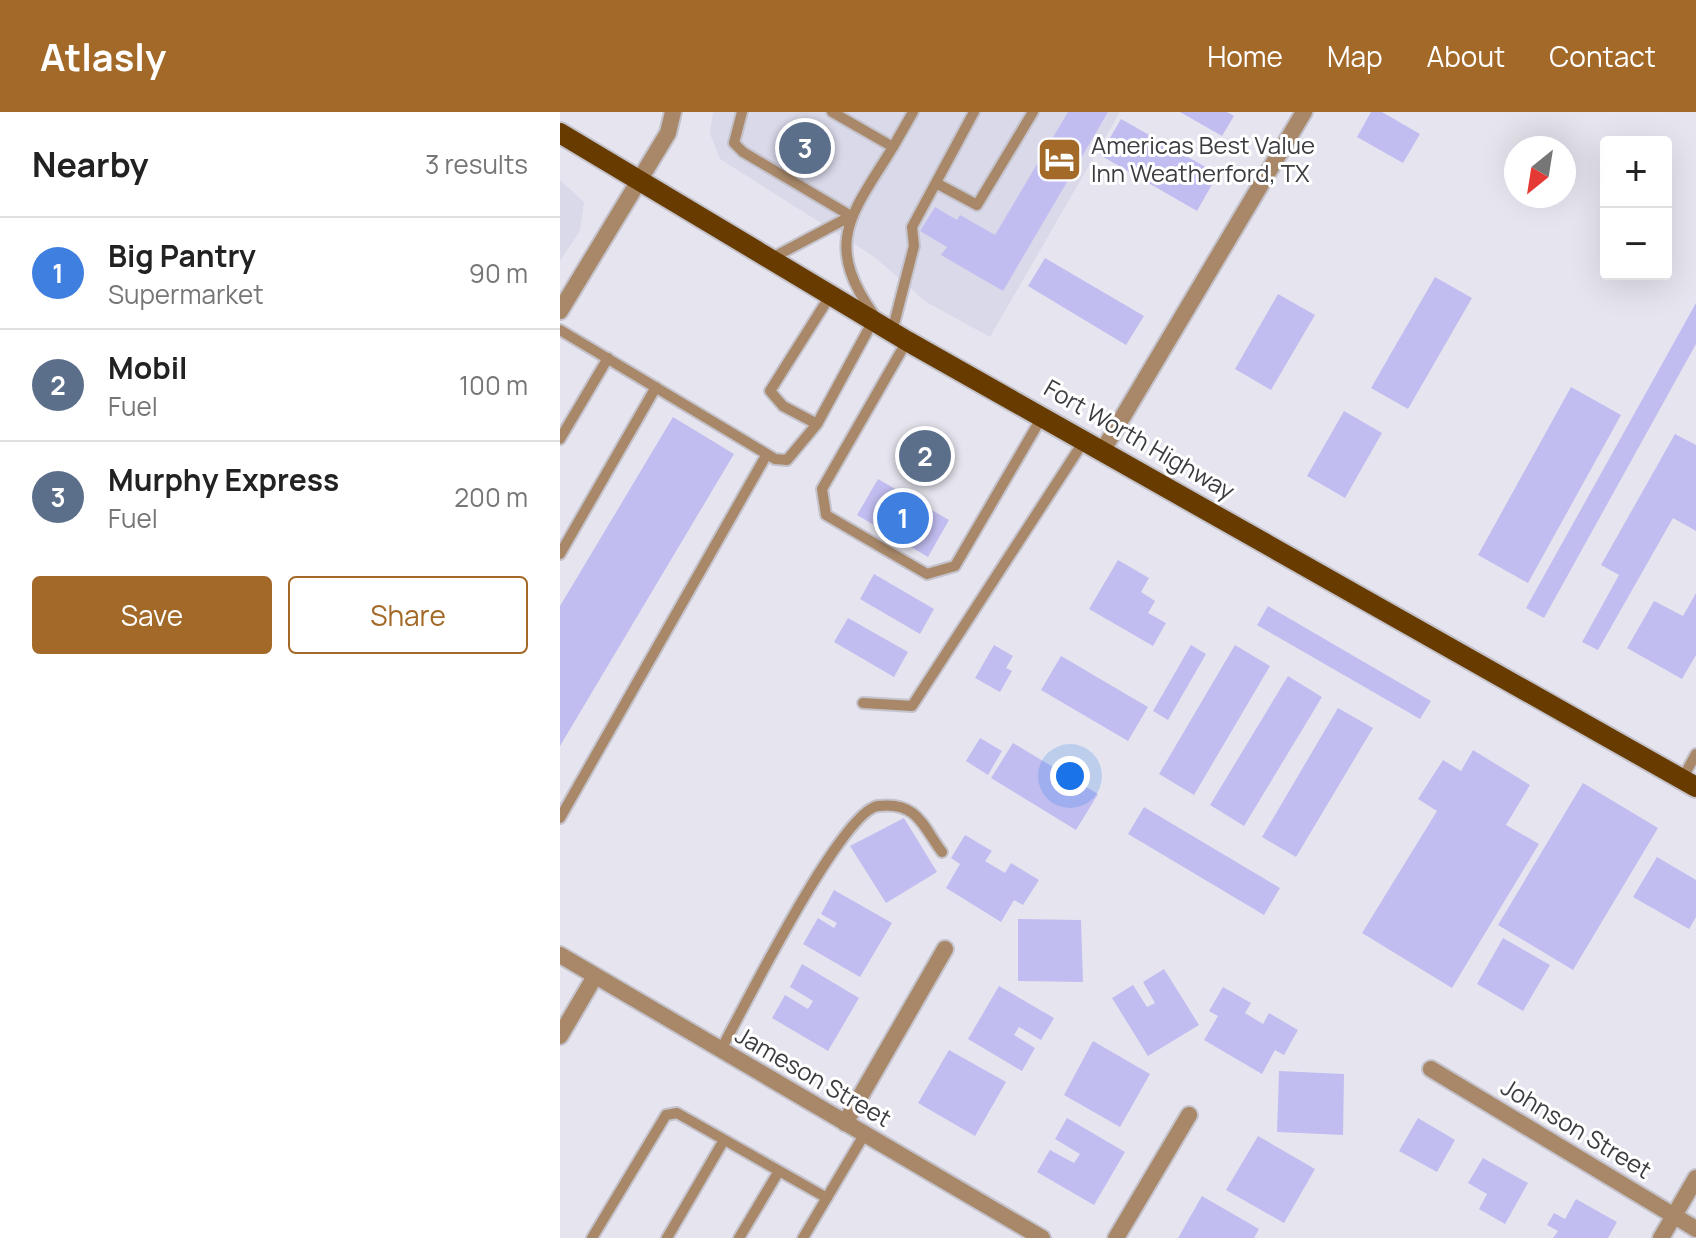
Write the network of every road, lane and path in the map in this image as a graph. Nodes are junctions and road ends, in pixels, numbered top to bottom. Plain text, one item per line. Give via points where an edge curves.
1 (673, 112) edge
2 (681, 112) edge
3 (742, 112) edge
4 (832, 112) edge
5 (913, 112) edge
6 (974, 112) edge
7 (1033, 112) edge
8 (1304, 112) edge
9 (560, 133) edge
10 (668, 133) junction
11 (893, 147) junction
12 (639, 182) junction
13 (936, 183) junction
14 (851, 216) junction
15 (769, 260) junction
16 (830, 296) junction
17 (560, 311) edge
18 (560, 330) edge
19 (889, 330) junction
20 (608, 358) junction
21 (656, 387) junction
22 (1043, 415) junction
23 (817, 424) junction
24 (560, 439) edge
25 (1094, 444) junction
26 (767, 454) junction
27 (560, 554) edge
28 (863, 703) dead end
29 (1696, 754) edge
30 (1689, 783) edge
31 (560, 818) edge
32 (942, 852) dead end
33 (945, 949) dead end
34 (560, 955) edge
35 (594, 978) junction
36 (560, 1036) edge
37 (720, 1051) junction
38 (1431, 1069) dead end
39 (1189, 1115) dead end
40 (845, 1123) junction
41 (864, 1135) junction
42 (724, 1140) junction
43 (779, 1171) junction
44 (1696, 1178) edge
45 (827, 1198) junction
46 (1674, 1217) junction
47 (1695, 1231) edge
48 (592, 1238) edge
49 (667, 1238) edge
50 (739, 1238) edge
51 (803, 1238) edge
52 (1042, 1238) edge
53 (1116, 1238) edge
54 (1661, 1238) edge

1 - 10 street
2 - 10 street
3 - 14 lane via 734,143 743,152
4 - 11 lane
5 - 11 lane
6 - 13 lane
7 - 13 lane via 977,205
8 - 25 street
9 - 12 main road, Fort Worth Highway
10 - 12 street
11 - 14 lane
12 - 15 main road, Fort Worth Highway
12 - 17 street
13 - 19 lane via 912,227 914,246
14 - 15 lane
14 - 19 lane via 846,265 852,282
15 - 16 main road, Fort Worth Highway
16 - 19 main road, Fort Worth Highway
16 - 23 lane via 770,391 783,406
18 - 20 lane
19 - 22 main road, Fort Worth Highway
19 - 22 lane via 822,489 826,515 927,574 955,566
19 - 23 lane
20 - 21 lane
20 - 24 lane
21 - 26 lane
21 - 27 lane
22 - 25 main road, Fort Worth Highway
23 - 26 lane via 787,460
25 - 28 lane via 912,706
25 - 30 main road, Fort Worth Highway
26 - 31 lane
29 - 30 lane
32 - 37 lane via 922,817 899,807 876,806 861,814 829,855
33 - 40 street
34 - 35 street, Jameson Street
35 - 36 street
35 - 37 street, Jameson Street
37 - 40 street, Jameson Street
38 - 46 street, Johnson Street
39 - 53 street
40 - 41 street, Jameson Street
41 - 45 lane
41 - 52 street, Jameson Street
42 - 43 lane
42 - 48 lane via 677,1113 666,1115
42 - 49 lane
43 - 45 lane
43 - 50 lane
44 - 46 street
45 - 51 lane
46 - 47 street, Johnson Street
46 - 54 street

